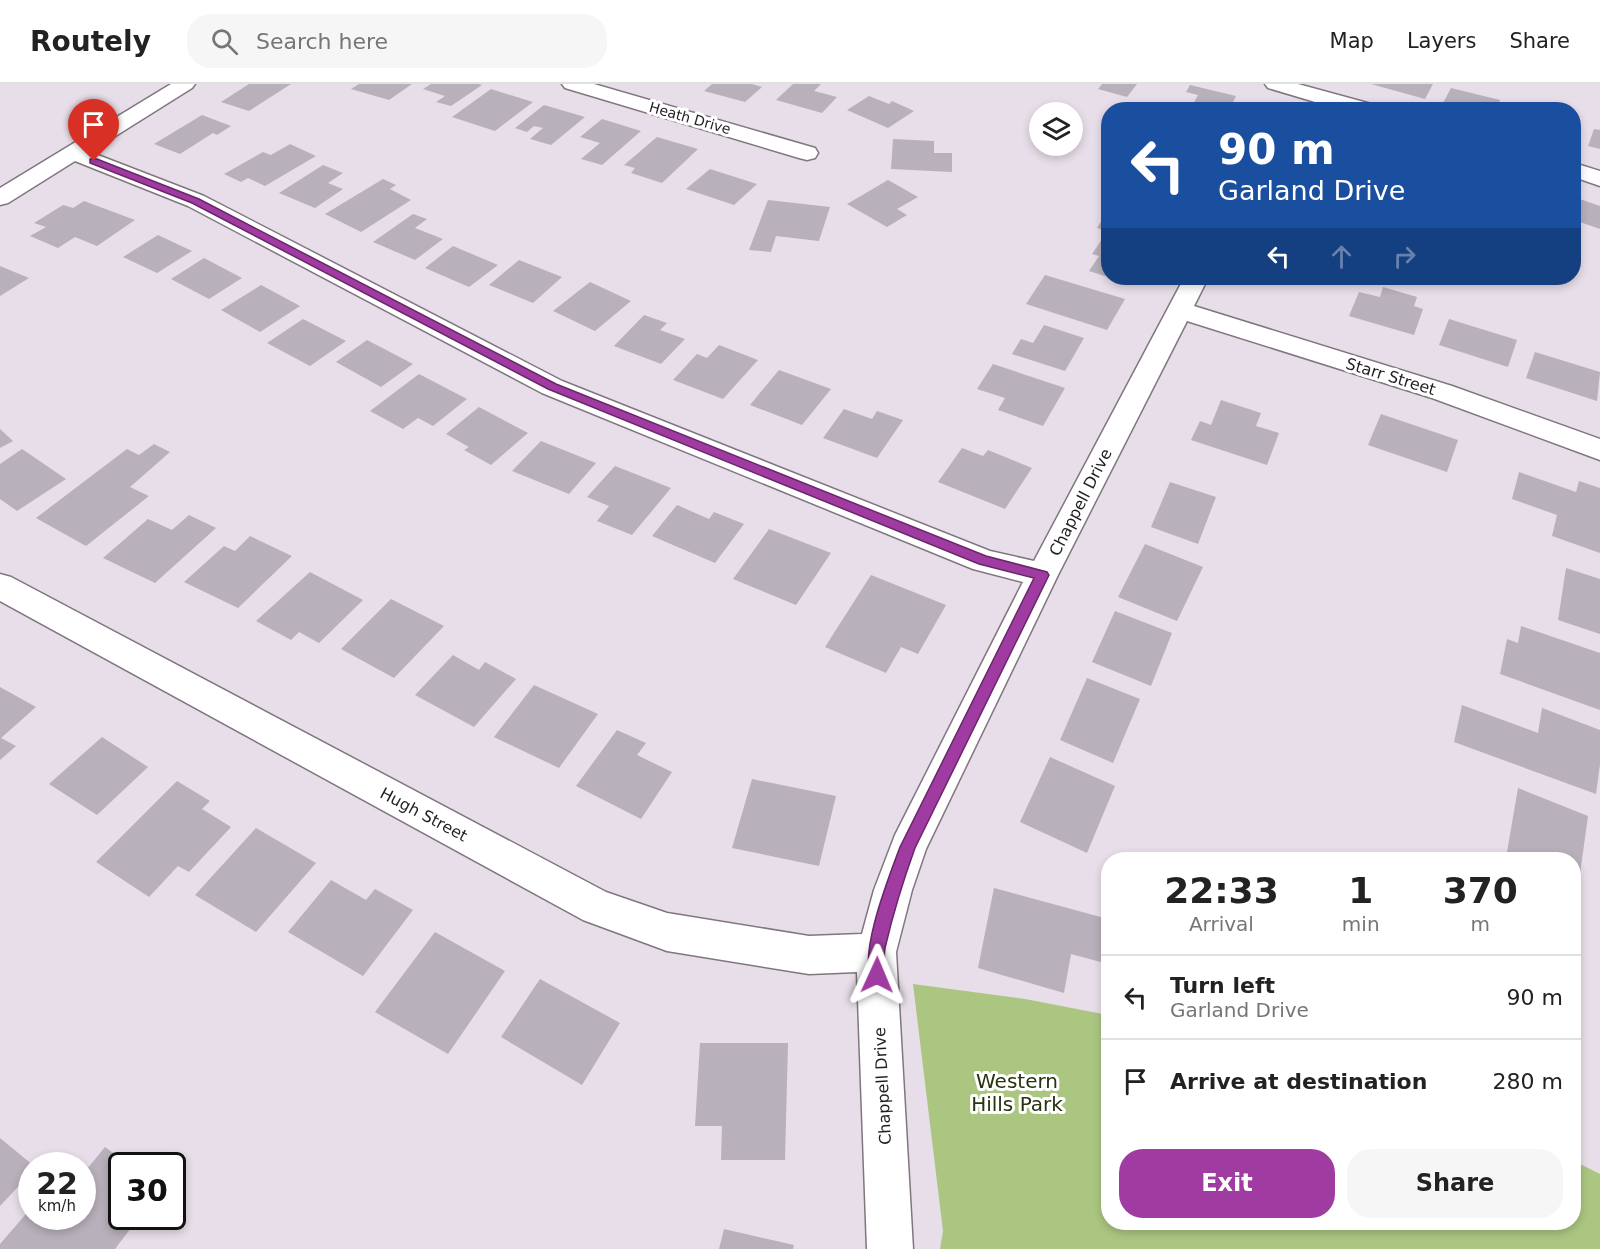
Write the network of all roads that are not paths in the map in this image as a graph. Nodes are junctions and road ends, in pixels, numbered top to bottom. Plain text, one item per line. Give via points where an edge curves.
1 (185, 84) edge
2 (572, 84) edge
3 (1283, 86) edge
4 (1282, 102) edge
5 (1339, 102) edge
6 (73, 153) junction
7 (807, 153) dead end
8 (1581, 172) edge
9 (1600, 179) edge
10 (0, 198) edge
11 (1192, 285) edge
12 (1179, 310) junction
13 (1600, 450) edge
14 (1042, 575) junction
15 (0, 587) edge
16 (876, 952) junction
17 (890, 1249) edge

1 - 6 street
2 - 7 street, Heath Drive
3 - 4 street
3 - 5 street
6 - 10 street
6 - 14 street via 196,201 552,387 984,561
8 - 9 street
11 - 12 street, Chappell Drive
12 - 13 street, Starr Street via 1442,392
12 - 14 street, Chappell Drive
14 - 16 street, Chappell Drive via 908,847
15 - 16 street, Hugh Street via 597,907 679,934 809,955
16 - 17 street, Chappell Drive

